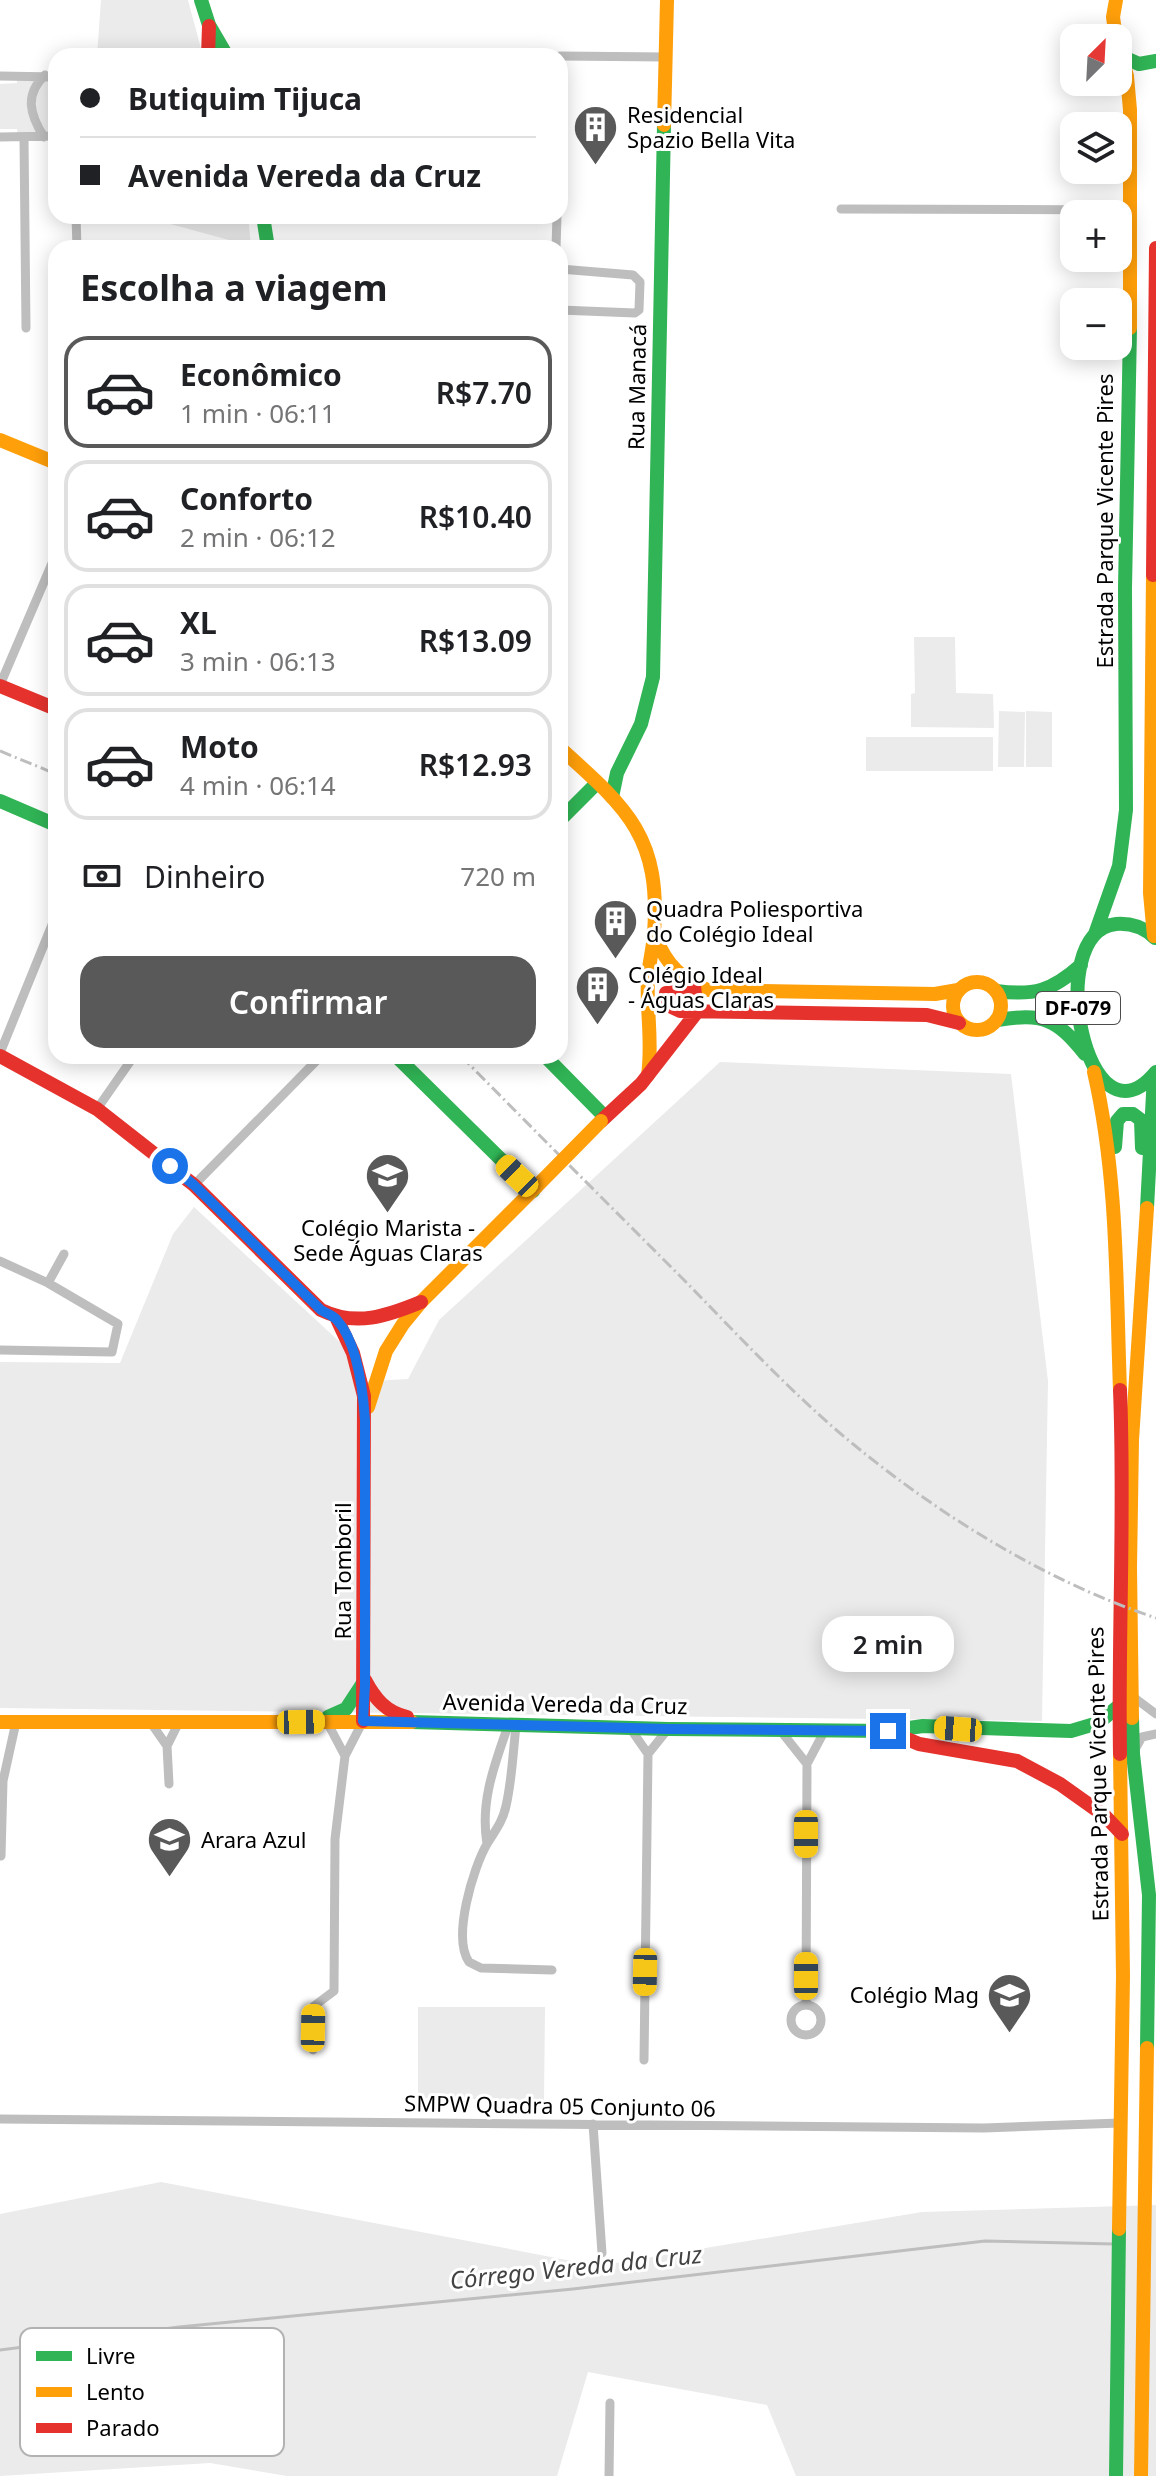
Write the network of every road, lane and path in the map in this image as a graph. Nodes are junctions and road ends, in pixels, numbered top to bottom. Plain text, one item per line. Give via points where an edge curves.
1 (201, 0) edge
2 (667, 0) edge
3 (1116, 0) edge
4 (1114, 24) edge
5 (209, 25) junction
6 (208, 48) edge
7 (222, 48) edge
8 (568, 56) edge
9 (666, 57) junction
10 (1132, 59) edge
11 (1156, 61) edge
12 (45, 75) junction
13 (0, 76) edge
14 (48, 76) edge
15 (1128, 96) edge
16 (0, 137) edge
17 (44, 137) junction
18 (48, 137) edge
19 (24, 138) junction
20 (1130, 200) edge
21 (841, 209) dead end
22 (1060, 210) edge
23 (1156, 248) edge
24 (568, 270) edge
25 (1129, 272) edge
26 (568, 310) edge
27 (26, 328) dead end
28 (0, 440) edge
29 (48, 460) edge
30 (1155, 510) edge
31 (48, 573) edge
32 (0, 686) edge
33 (48, 706) edge
34 (568, 756) edge
35 (618, 766) junction
36 (592, 778) junction
37 (612, 797) junction
38 (0, 801) edge
39 (568, 810) edge
40 (48, 822) edge
41 (654, 934) junction
42 (1095, 934) junction
43 (48, 935) edge
44 (1155, 937) edge
45 (1081, 965) junction
46 (694, 986) junction
47 (958, 990) junction
48 (996, 991) junction
49 (697, 1012) junction
50 (997, 1020) junction
51 (959, 1023) junction
52 (0, 1054) edge
53 (1085, 1054) junction
54 (128, 1064) edge
55 (313, 1064) edge
56 (404, 1064) edge
57 (552, 1064) edge
58 (1094, 1072) junction
59 (1155, 1073) edge
60 (648, 1075) junction
61 (97, 1109) junction
62 (603, 1119) junction
63 (194, 1185) junction
64 (535, 1189) junction
65 (1113, 1208) junction
66 (1146, 1227) junction
67 (64, 1254) dead end
68 (0, 1261) edge
69 (48, 1283) junction
70 (421, 1302) junction
71 (337, 1319) junction
72 (0, 1350) edge
73 (365, 1420) junction
74 (365, 1679) junction
75 (1126, 1700) junction
76 (1156, 1714) edge
77 (363, 1721) junction
78 (0, 1722) edge
79 (16, 1722) junction
80 (275, 1722) junction
81 (327, 1722) junction
82 (434, 1722) junction
83 (151, 1723) junction
84 (178, 1724) junction
85 (512, 1726) junction
86 (630, 1728) junction
87 (668, 1729) junction
88 (780, 1730) junction
89 (825, 1730) junction
90 (888, 1731) junction
91 (1156, 1734) edge
92 (167, 1746) junction
93 (648, 1754) junction
94 (1133, 1754) junction
95 (345, 1756) junction
96 (807, 1764) junction
97 (169, 1784) dead end
98 (1122, 1834) junction
99 (487, 1844) junction
100 (1, 1856) edge
101 (552, 1970) dead end
102 (806, 2004) junction
103 (313, 2050) dead end
104 (644, 2060) dead end
105 (0, 2119) edge
106 (1120, 2123) junction
107 (593, 2124) junction
108 (602, 2253) dead end
109 (610, 2403) dead end
110 (609, 2476) edge
111 (1116, 2476) edge
112 (1141, 2476) edge

1 - 5 main road
2 - 9 main road, Rua Manacá
3 - 4 main road
5 - 6 main road
5 - 7 main road
8 - 9 street
9 - 35 main road, Rua Manacá via 653,677 644,717
10 - 11 main road, DF-079 via 1147,65
12 - 13 street
12 - 14 street
12 - 17 street via 31,94 30,107
15 - 20 main road, Estrada Parque Vicente Pires / DF-079
16 - 19 street
17 - 18 street
17 - 19 street
19 - 27 street
21 - 22 street
23 - 30 main road
24 - 26 street via 633,275 640,282 635,313
25 - 42 main road, Estrada Parque Vicente Pires / DF-079 via 1127,802 1123,846
28 - 29 main road
30 - 44 main road via 1150,893
31 - 32 street
32 - 33 main road
34 - 36 main road
35 - 36 main road
35 - 37 main road, Rua Manacá
36 - 37 main road
36 - 39 main road
37 - 41 main road via 630,814 648,847
38 - 40 main road
41 - 46 main road via 670,966
41 - 60 main road via 648,979 653,1037
42 - 44 main road via 1113,924 1128,924
42 - 45 main road, DF-079
43 - 52 street
45 - 48 main road via 1045,991
45 - 53 main road, DF-079 via 1077,1010
46 - 47 main road via 726,992
46 - 49 main road
46 - 49 main road via 666,993 664,1001 673,1009
47 - 48 main road via 978,982
47 - 51 main road via 953,1013
48 - 50 main road via 1001,1006
49 - 51 main road via 927,1015
49 - 60 main road, Rua Tomboril
50 - 51 main road via 979,1031
50 - 53 main road via 1044,1017 1068,1032
52 - 61 main road
53 - 58 main road, DF-079
54 - 61 street
55 - 63 street
56 - 64 main road
57 - 62 main road
58 - 59 main road, DF-079 via 1121,1089 1143,1086
58 - 65 main road, Estrada Parque Vicente Pires / DF-079 via 1106,1123
59 - 66 main road, Estrada Parque Vicente Pires / DF-079
60 - 62 main road, Rua Tomboril
61 - 63 main road
62 - 64 main road, Rua Tomboril, bridge
63 - 71 main road via 321,1310
64 - 70 main road, Rua Tomboril
65 - 66 main road via 1117,1121 1123,1114 1133,1114 1143,1130 1141,1218
65 - 75 main road, Estrada Parque Vicente Pires / DF-079 via 1122,1444 1118,1575
66 - 75 main road, Estrada Parque Vicente Pires / DF-079 via 1132,1440
67 - 69 street
68 - 69 street
69 - 72 street via 118,1324 112,1352
70 - 71 main road, Rua Tomboril via 380,1317
70 - 73 main road, Rua Tomboril via 386,1351
71 - 73 main road, Rua Tomboril via 357,1365
73 - 74 main road, Rua Tomboril
74 - 77 main road, Rua Tomboril
74 - 80 main road via 341,1713
74 - 82 main road via 389,1712
75 - 76 street
75 - 90 main road, Avenida Vereda da Cruz via 1098,1723 1071,1731 923,1726
75 - 94 main road, Estrada Parque Vicente Pires / DF-079
75 - 98 main road, Estrada Parque Vicente Pires / DF-079
77 - 81 main road, Avenida Vereda da Cruz
77 - 82 main road, Avenida Vereda da Cruz
77 - 95 street
78 - 79 main road, Avenida Vereda da Cruz
79 - 83 main road, Avenida Vereda da Cruz
79 - 100 street via 3,1781
80 - 81 main road, Avenida Vereda da Cruz
80 - 84 main road, Avenida Vereda da Cruz
81 - 95 street
82 - 85 main road, Avenida Vereda da Cruz
83 - 84 main road, Avenida Vereda da Cruz
83 - 92 street
84 - 92 street
85 - 86 main road, Avenida Vereda da Cruz
85 - 99 street via 486,1794
85 - 99 street via 507,1805
86 - 87 main road, Avenida Vereda da Cruz
86 - 93 street
87 - 88 main road, Avenida Vereda da Cruz
87 - 93 street
88 - 89 main road, Avenida Vereda da Cruz
88 - 96 street
89 - 90 main road, Avenida Vereda da Cruz
89 - 96 street
90 - 98 main road via 919,1744 1017,1761 1060,1784
91 - 94 street via 1142,1737
92 - 97 street
93 - 104 street
94 - 112 main road, Estrada Parque Vicente Pires / DF-079 via 1149,1895
95 - 103 street via 335,1839 334,1991 314,2006
96 - 102 street
98 - 106 main road, Estrada Parque Vicente Pires / DF-079
99 - 101 street via 465,1906 466,1958 481,1968
102 - 102 street via 819,2011 822,2020 806,2038 790,2019
105 - 107 street, SMPW Quadra 05 Conjunto 06
106 - 107 street, SMPW Quadra 05 Conjunto 06 via 984,2128
106 - 111 main road, Estrada Parque Vicente Pires / DF-079
107 - 108 street
109 - 110 street

